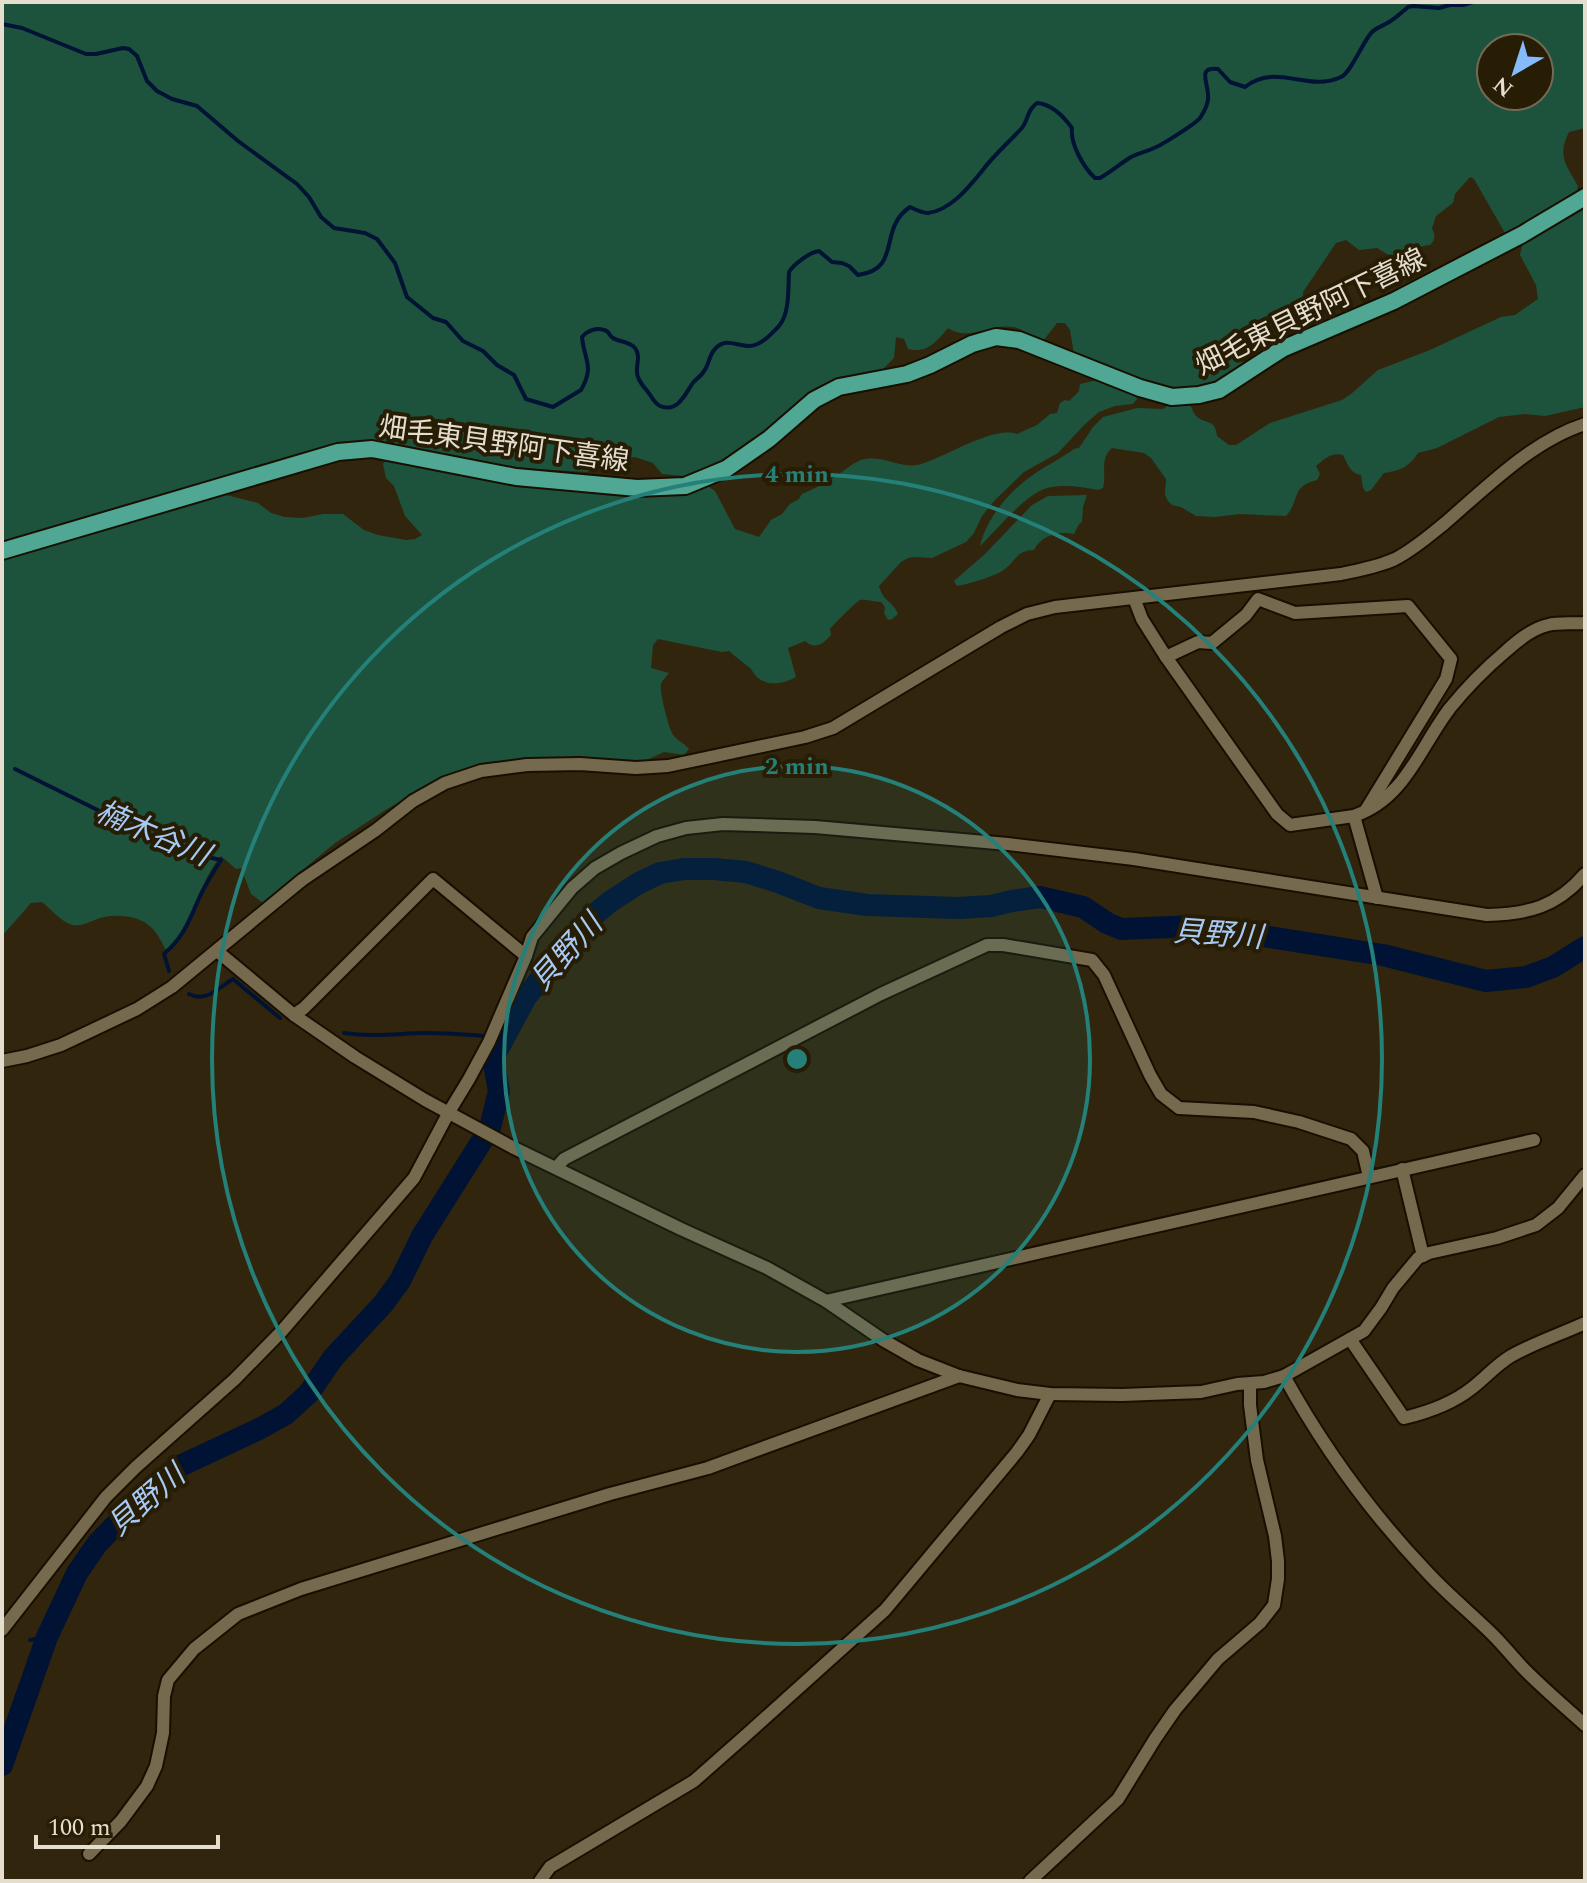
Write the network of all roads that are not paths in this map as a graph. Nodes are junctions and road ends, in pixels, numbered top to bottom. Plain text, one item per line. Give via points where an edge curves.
1 (1585, 197) edge
2 (1585, 424) edge
3 (2, 551) edge
4 (1134, 598) junction
5 (1585, 623) edge
6 (1166, 657) junction
7 (1359, 815) junction
8 (1585, 874) edge
9 (1377, 898) junction
10 (217, 951) junction
11 (526, 956) junction
12 (294, 1015) junction
13 (2, 1061) edge
14 (451, 1113) junction
15 (1534, 1140) dead end
16 (556, 1168) junction
17 (1402, 1169) junction
18 (1585, 1175) edge
19 (1369, 1177) junction
20 (1423, 1256) junction
21 (826, 1301) junction
22 (1585, 1323) edge
23 (1350, 1339) junction
24 (959, 1376) junction
25 (1284, 1376) junction
26 (1250, 1384) junction
27 (1050, 1394) junction
28 (2, 1630) edge
29 (1585, 1725) edge
30 (89, 1854) dead end
31 (540, 1881) edge
32 (1030, 1881) edge

1 - 3 main road, 畑毛東貝野阿下喜線 via 1394,301 1282,349 1219,390 1199,395 1172,397 1140,388 1019,340 996,337 907,374 839,387 814,400 726,469 685,486 637,488 516,477 372,449 338,452
2 - 4 street via 1528,454 1396,558 1341,574
4 - 6 street
4 - 10 street via 1027,614 833,728 805,737 668,766 527,765 481,771 445,783 302,880
5 - 7 street via 1541,627 1514,644 1449,709 1412,770 1387,799
6 - 7 street via 1290,825
6 - 7 street via 1198,642 1212,643 1258,599 1295,613 1408,606 1451,659 1450,667
7 - 9 street
8 - 9 street via 1553,900 1517,914 1487,915
9 - 11 street via 1008,844 723,824 657,836 595,868 532,937
10 - 12 street
10 - 13 street via 137,1009 61,1045
11 - 12 street via 433,879
11 - 14 street
12 - 14 street
14 - 16 street
14 - 28 street via 414,1178 296,1317 114,1488
15 - 17 street
16 - 19 street via 564,1159 881,994 987,945 1003,945 1092,960 1155,1085 1179,1108 1254,1112 1351,1139 1363,1151
16 - 21 street
17 - 19 street
17 - 20 street
18 - 20 street via 1536,1225
19 - 21 street
20 - 23 street via 1364,1331
21 - 24 street via 918,1360
22 - 23 street via 1512,1355 1456,1400 1404,1418
23 - 25 street
24 - 27 street
24 - 30 street via 708,1468 301,1589 238,1614 194,1649 168,1680 163,1733 147,1786
25 - 26 street
25 - 29 street via 1331,1454 1401,1545
26 - 27 street via 1201,1392
26 - 32 street via 1257,1460 1278,1561 1274,1605 1175,1710 1118,1799
27 - 31 street via 1017,1452 885,1610 694,1781 550,1867

